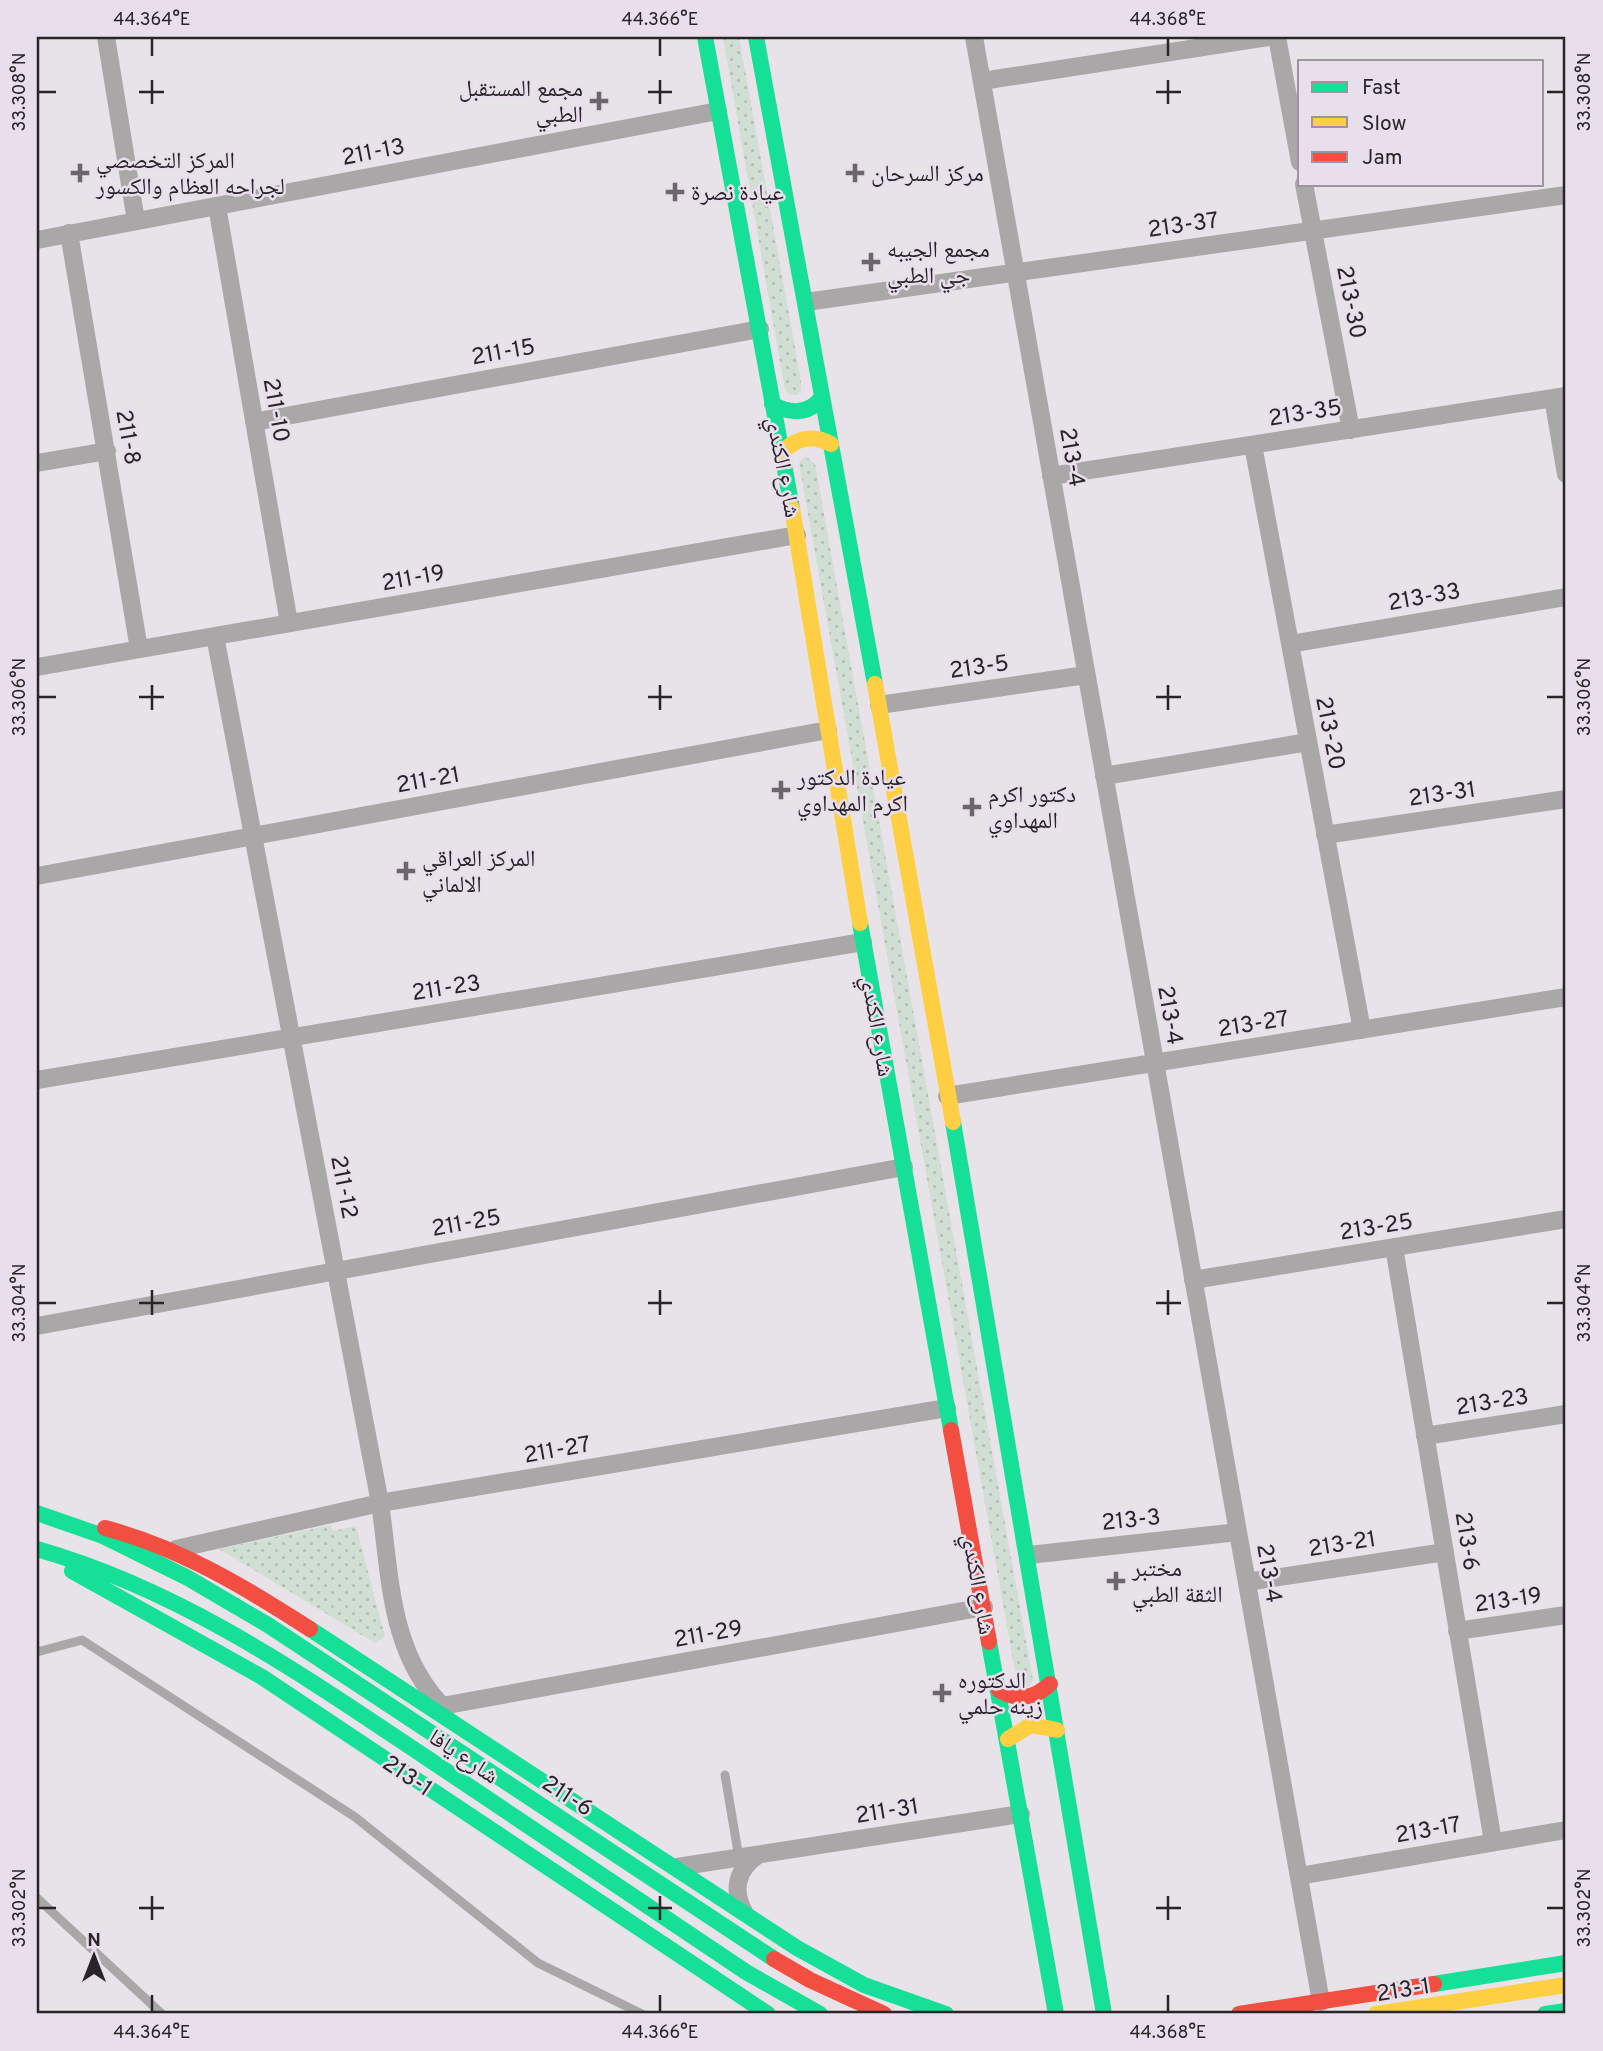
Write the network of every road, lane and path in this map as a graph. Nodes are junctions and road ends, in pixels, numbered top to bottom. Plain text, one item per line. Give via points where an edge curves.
1 (106, 37) edge
2 (705, 37) edge
3 (756, 37) edge
4 (974, 37) edge
5 (1268, 37) edge
6 (1276, 37) edge
7 (982, 81) junction
8 (718, 111) junction
9 (1298, 152) edge
10 (1304, 186) edge
11 (1566, 195) edge
12 (217, 206) junction
13 (136, 221) junction
14 (1313, 230) junction
15 (69, 233) junction
16 (37, 240) edge
17 (1015, 272) junction
18 (806, 302) junction
19 (760, 329) junction
20 (822, 397) junction
21 (1560, 397) edge
22 (772, 404) junction
23 (254, 422) junction
24 (1351, 430) junction
25 (831, 444) junction
26 (1253, 445) junction
27 (107, 451) junction
28 (782, 452) junction
29 (37, 464) edge
30 (1566, 474) edge
31 (1051, 477) junction
32 (797, 535) junction
33 (1566, 597) edge
34 (289, 623) junction
35 (215, 636) junction
36 (1290, 644) junction
37 (139, 649) junction
38 (37, 667) edge
39 (1086, 675) junction
40 (879, 705) junction
41 (828, 730) junction
42 (1308, 742) junction
43 (1104, 776) junction
44 (1566, 799) edge
45 (1325, 835) junction
46 (253, 836) junction
47 (37, 876) edge
48 (863, 942) junction
49 (1566, 997) edge
50 (1362, 1030) junction
51 (292, 1038) junction
52 (1155, 1063) junction
53 (37, 1080) edge
54 (947, 1096) junction
55 (904, 1167) junction
56 (1566, 1219) edge
57 (1394, 1247) junction
58 (336, 1271) junction
59 (1194, 1280) junction
60 (37, 1326) edge
61 (947, 1408) junction
62 (1566, 1414) edge
63 (1426, 1436) junction
64 (380, 1503) junction
65 (37, 1513) edge
66 (1238, 1532) junction
67 (37, 1549) edge
68 (176, 1549) junction
69 (1444, 1552) junction
70 (37, 1554) edge
71 (1029, 1555) junction
72 (1247, 1582) junction
73 (984, 1607) junction
74 (1566, 1615) edge
75 (1458, 1631) junction
76 (37, 1652) edge
77 (1050, 1684) junction
78 (999, 1690) junction
79 (442, 1706) junction
80 (464, 1727) junction
81 (1058, 1730) junction
82 (1008, 1739) junction
83 (725, 1775) dead end
84 (1021, 1814) junction
85 (1566, 1830) edge
86 (1493, 1842) junction
87 (759, 1854) junction
88 (739, 1857) junction
89 (677, 1867) junction
90 (1299, 1876) junction
91 (37, 1898) edge
92 (744, 1912) junction
93 (1566, 1963) edge
94 (1566, 1985) edge
95 (1321, 2002) junction
96 (1566, 2011) edge
97 (162, 2014) edge
98 (642, 2014) edge
99 (768, 2014) edge
100 (821, 2014) edge
101 (884, 2014) edge
102 (946, 2014) edge
103 (1056, 2014) edge
104 (1104, 2014) edge
105 (1239, 2014) edge
106 (1376, 2014) edge
107 (1545, 2014) edge

1 - 13 street
2 - 8 main road, شارع الكندي
3 - 18 main road
4 - 7 street, 213-4
5 - 7 street
6 - 9 street
7 - 17 street, 213-4
8 - 12 street, 211-13
8 - 19 main road, شارع الكندي
10 - 14 street, 213-30
11 - 14 street, 213-37
12 - 13 street, 211-13
12 - 23 street, 211-10
13 - 15 street, 211-13
14 - 17 street, 213-37
14 - 24 street, 213-30
15 - 16 street, 211-13
15 - 27 street, 211-8
17 - 18 street, 213-37
17 - 31 street, 213-4
18 - 20 main road
19 - 22 main road, شارع الكندي
19 - 23 street, 211-15
20 - 22 main road via 811,408 795,412
20 - 25 main road
21 - 24 street, 213-35
21 - 30 street
22 - 28 main road, شارع الكندي
23 - 34 street, 211-10
24 - 26 street, 213-35
25 - 28 main road via 805,438
25 - 40 main road
26 - 31 street, 213-35
26 - 36 street, 213-20
27 - 29 street
27 - 37 street, 211-8
28 - 32 main road, شارع الكندي
31 - 39 street, 213-4
32 - 34 street, 211-19
32 - 41 main road, شارع الكندي
33 - 36 street, 213-33
34 - 35 street, 211-19
35 - 37 street, 211-19
35 - 46 street, 211-12
36 - 42 street, 213-20
37 - 38 street, 211-19
39 - 40 street, 213-5
39 - 43 street, 213-4
40 - 54 main road
41 - 46 street, 211-21
41 - 48 main road, شارع الكندي
42 - 43 street
42 - 45 street, 213-20
43 - 52 street, 213-4
44 - 45 street, 213-31
45 - 50 street, 213-20
46 - 47 street, 211-21
46 - 51 street, 211-12
48 - 51 street, 211-23
48 - 55 main road, شارع الكندي
49 - 50 street, 213-27
50 - 52 street, 213-27
51 - 53 street, 211-23
51 - 58 street, 211-12
52 - 54 street, 213-27
52 - 59 street, 213-4
54 - 71 main road
55 - 58 street, 211-25
55 - 61 main road, شارع الكندي
56 - 57 street, 213-25
57 - 59 street, 213-25
57 - 63 street, 213-6
58 - 60 street, 211-25
58 - 64 street, 211-12
59 - 66 street, 213-4
61 - 64 street, 211-27
61 - 73 main road, شارع الكندي
62 - 63 street, 213-23
63 - 69 street, 213-6
64 - 68 street, 211-27
64 - 79 street, 211-12 via 401,1643 418,1676
65 - 68 main road, 211-6 via 142,1536
65 - 101 main road, شارع يافا via 103,1536 268,1625 614,1856 810,1980
66 - 71 street, 213-3
66 - 72 street, 213-4
67 - 100 main road, شارع يافا via 136,1582 268,1652 746,1972
68 - 80 main road, 211-6 via 267,1601
69 - 72 street, 213-21
69 - 75 street, 213-6
70 - 99 main road, 213-1 via 262,1677
71 - 77 main road
72 - 90 street, 213-4
73 - 78 main road, شارع الكندي
73 - 79 street, 211-29
74 - 75 street, 213-19
75 - 86 street, 213-6
76 - 98 lane via 82,1640 355,1817 538,1962
77 - 78 main road via 1030,1698 1013,1698
77 - 81 main road
78 - 82 main road, شارع الكندي
79 - 80 street, 211-12
80 - 89 main road, 211-6
81 - 82 main road via 1031,1724
81 - 104 main road
82 - 84 main road, شارع الكندي
83 - 88 lane
84 - 87 street, 211-31
84 - 103 main road, شارع الكندي
85 - 86 street, 213-17
86 - 90 street, 213-17
87 - 88 street, 211-31
87 - 92 street via 738,1880
88 - 89 street, 211-31
89 - 92 main road, 211-6
90 - 95 street, 213-4
91 - 97 lane
92 - 102 main road, 211-6 via 864,1985
93 - 95 main road, 213-1
94 - 106 main road
95 - 105 main road, 213-1
96 - 107 main road

